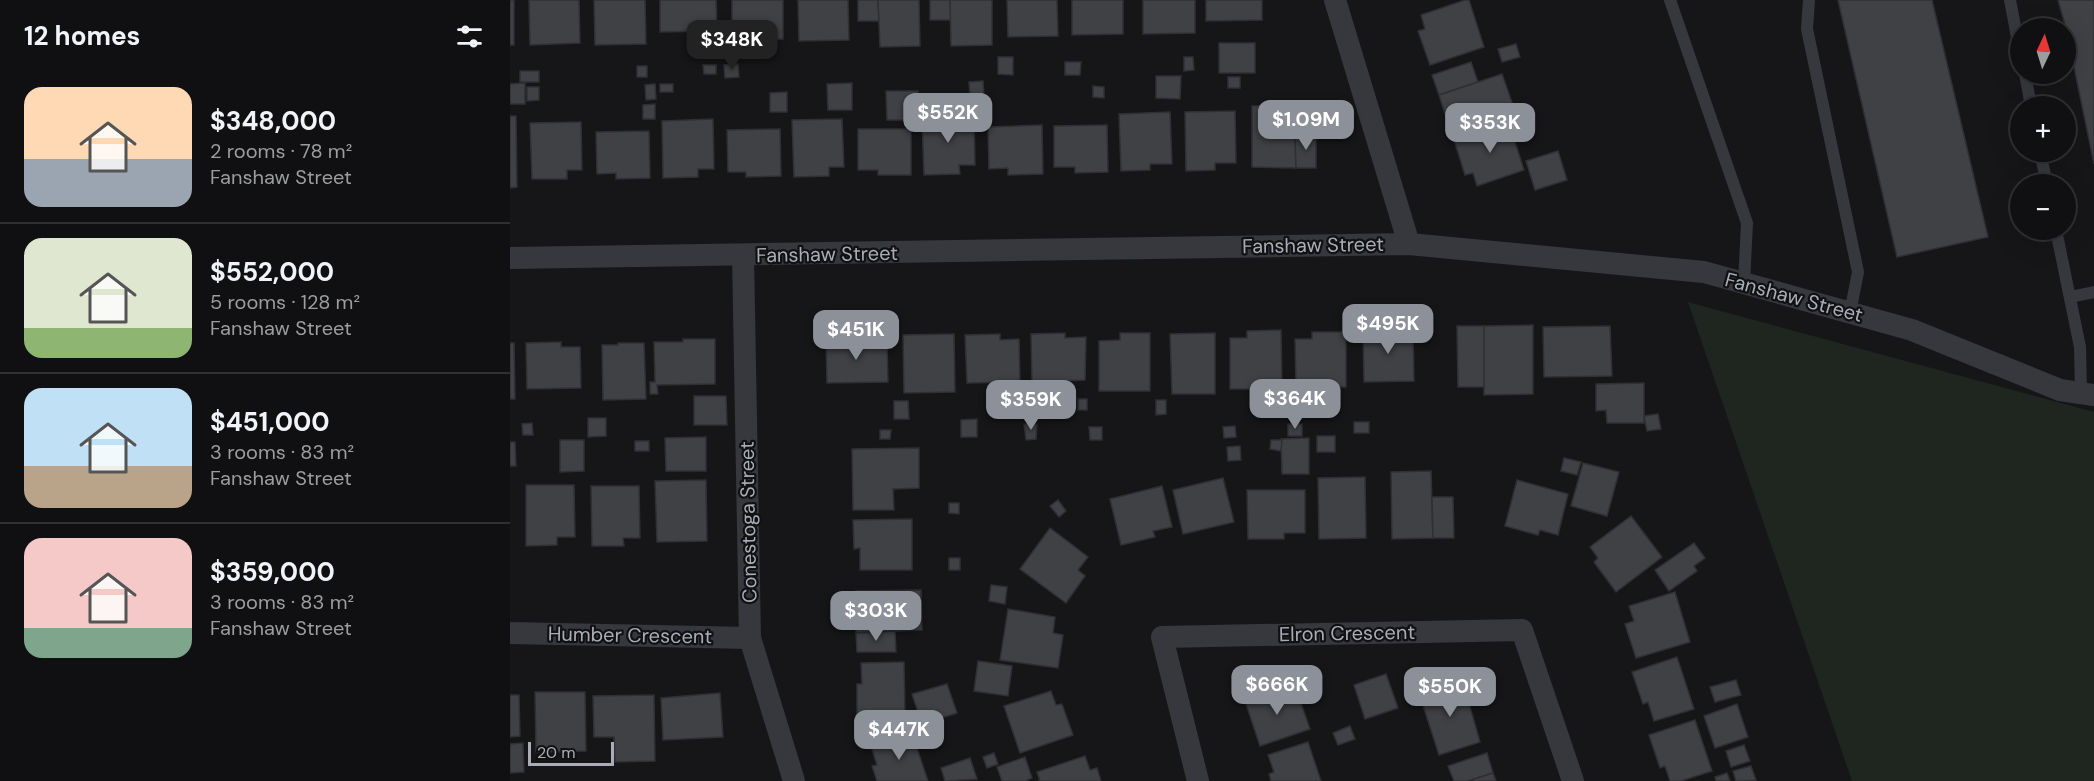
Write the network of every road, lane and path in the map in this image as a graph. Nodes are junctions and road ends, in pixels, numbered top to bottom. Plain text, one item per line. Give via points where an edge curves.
1 (1335, 0) edge
2 (1670, 0) edge
3 (1809, 0) edge
4 (2010, 0) edge
5 (2013, 18) edge
6 (2058, 240) edge
7 (1409, 244) junction
8 (744, 255) junction
9 (510, 258) edge
10 (1744, 283) junction
11 (2094, 292) edge
12 (2070, 297) junction
13 (1850, 313) junction
14 (2087, 394) edge
15 (510, 633) edge
16 (750, 638) junction
17 (794, 781) edge
18 (1198, 781) edge
19 (1573, 781) edge

1 - 7 street
2 - 10 lane via 1746,223
3 - 13 lane via 1807,29 1858,272
4 - 5 lane
6 - 12 lane
7 - 8 street, Fanshaw Street
7 - 10 street, Fanshaw Street via 1704,272
8 - 9 street, Fanshaw Street
8 - 16 street, Conestoga Street
10 - 13 street, Fanshaw Street
11 - 12 lane
12 - 14 lane
13 - 14 street, Fanshaw Street via 1912,330 2060,390
15 - 16 street, Humber Crescent
16 - 17 street, Conestoga Street
18 - 19 street, Elron Crescent via 1162,637 1522,630

